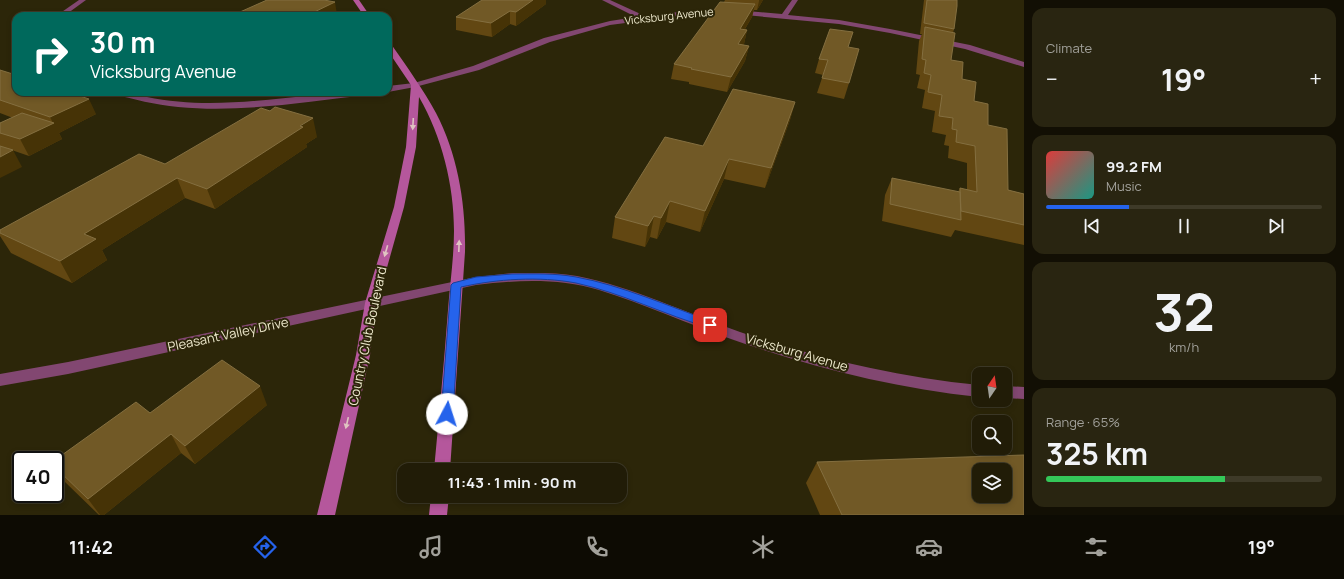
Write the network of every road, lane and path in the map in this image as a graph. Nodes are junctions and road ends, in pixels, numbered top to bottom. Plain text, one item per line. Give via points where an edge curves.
1 (83, 0) edge
2 (356, 0) edge
3 (605, 0) edge
4 (796, 0) edge
5 (66, 12) edge
6 (364, 12) edge
7 (784, 16) junction
8 (643, 18) junction
9 (392, 52) edge
10 (1024, 66) edge
11 (415, 86) junction
12 (392, 89) edge
13 (132, 96) edge
14 (328, 96) edge
15 (456, 285) junction
16 (371, 303) junction
17 (0, 380) edge
18 (972, 390) edge
19 (1012, 392) edge
20 (1024, 393) edge
21 (443, 463) edge
22 (439, 503) edge
23 (326, 515) edge
24 (438, 515) edge

1 - 5 street
2 - 6 street
3 - 8 street
4 - 7 street
7 - 8 street, Vicksburg Avenue via 724,11
7 - 10 street, Vicksburg Avenue via 839,22 967,47
8 - 11 street, Vicksburg Avenue via 610,22 560,36 476,68
9 - 11 street
11 - 12 street, Vicksburg Avenue
15 -> 11 street via 459,220 453,176 442,135
11 -> 16 street, Country Club Boulevard via 411,147 399,207
13 - 14 street via 157,102 222,107
15 - 16 street, Pleasant Valley Drive
15 - 18 street, Vicksburg Avenue via 476,280 512,277 576,280 749,339 826,362 924,384
15 - 21 street
16 - 17 street, Pleasant Valley Drive
16 -> 23 street, Country Club Boulevard via 363,355
19 - 20 street
22 - 24 street

